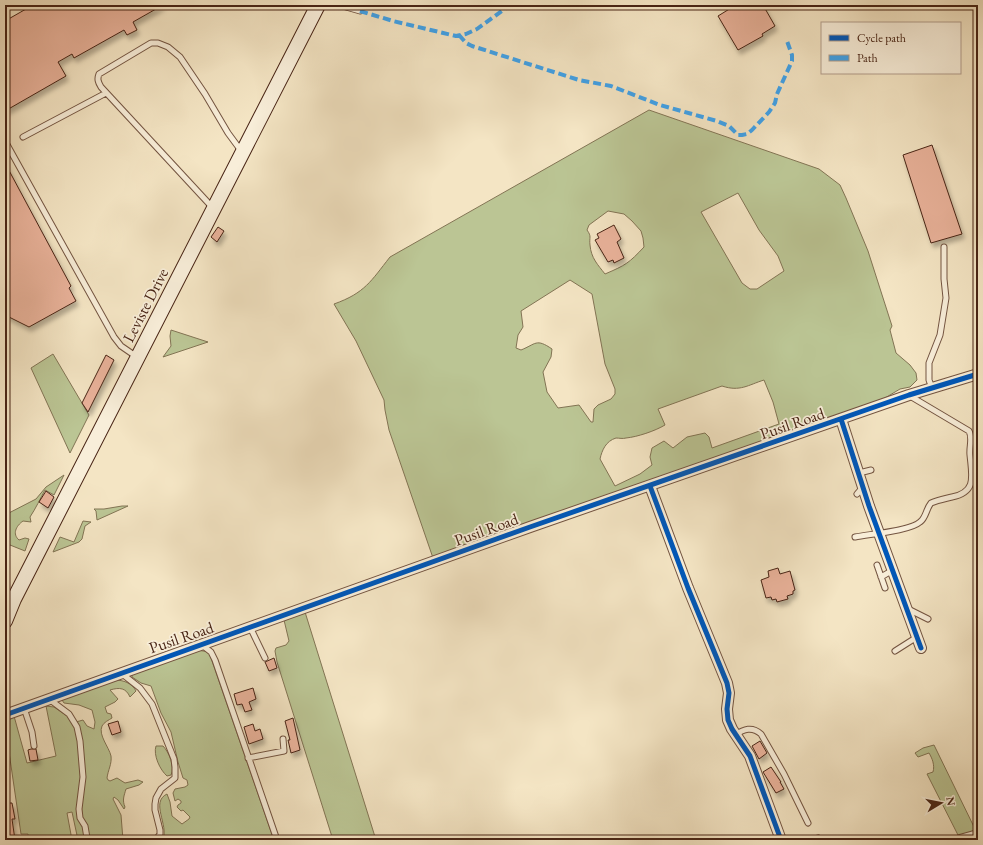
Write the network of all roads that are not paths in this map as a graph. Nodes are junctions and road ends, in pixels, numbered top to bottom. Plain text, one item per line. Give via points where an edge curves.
1 (318, 5) edge
2 (339, 5) edge
3 (360, 11) dead end
4 (106, 93) junction
5 (23, 137) dead end
6 (5, 141) edge
7 (242, 152) junction
8 (214, 208) junction
9 (944, 247) dead end
10 (138, 357) junction
11 (978, 374) edge
12 (932, 388) junction
13 (909, 395) junction
14 (841, 419) junction
15 (871, 470) dead end
16 (859, 473) junction
17 (650, 486) junction
18 (879, 533) junction
19 (855, 537) dead end
20 (877, 565) dead end
21 (893, 570) junction
22 (881, 577) junction
23 (885, 588) dead end
24 (907, 608) junction
25 (928, 619) dead end
26 (5, 621) edge
27 (250, 627) junction
28 (917, 637) junction
29 (202, 644) junction
30 (921, 648) dead end
31 (895, 651) dead end
32 (265, 658) dead end
33 (120, 672) junction
34 (50, 700) junction
35 (24, 708) junction
36 (5, 715) edge
37 (735, 735) junction
38 (283, 739) dead end
39 (34, 746) dead end
40 (248, 758) junction
41 (808, 823) dead end
42 (978, 835) edge
43 (87, 838) dead end
44 (156, 840) edge
45 (277, 840) edge
46 (781, 840) edge
47 (960, 840) edge

1 - 7 main road, Leviste Drive
2 - 3 lane
4 - 5 lane
4 - 7 lane via 98,83 100,74 145,45 162,44 180,58
4 - 8 lane
6 - 10 lane via 114,337 121,346
7 - 8 main road, Leviste Drive
8 - 10 main road, Leviste Drive
9 - 12 lane via 946,298 940,335 929,363 929,380
10 - 26 main road, Leviste Drive
11 - 12 street, Pusil Road
12 - 13 street, Pusil Road
13 - 14 street, Pusil Road
13 - 18 lane via 969,431 972,483 963,494 931,503 922,521 917,524
14 - 16 street
14 - 17 street, Pusil Road
15 - 16 lane
16 - 18 street via 860,491
17 - 27 street, Pusil Road
17 - 37 street via 727,684 727,715
18 - 19 lane
18 - 21 street
20 - 22 lane
21 - 22 lane
21 - 24 street
22 - 23 lane
24 - 25 lane
24 - 28 street
27 - 29 street, Pusil Road
27 - 32 lane
28 - 30 street
28 - 31 lane
29 - 33 street, Pusil Road
29 - 40 lane via 214,656
33 - 34 street, Pusil Road
33 - 44 lane via 147,696 174,762 175,778 160,791 155,804 160,830
34 - 35 street, Pusil Road
34 - 43 lane via 69,714 79,732 83,777 79,809
35 - 36 street, Pusil Road
35 - 39 lane
37 - 41 lane via 749,729 761,734
37 - 46 street via 752,761
38 - 40 lane via 283,751
40 - 45 lane
42 - 47 street

